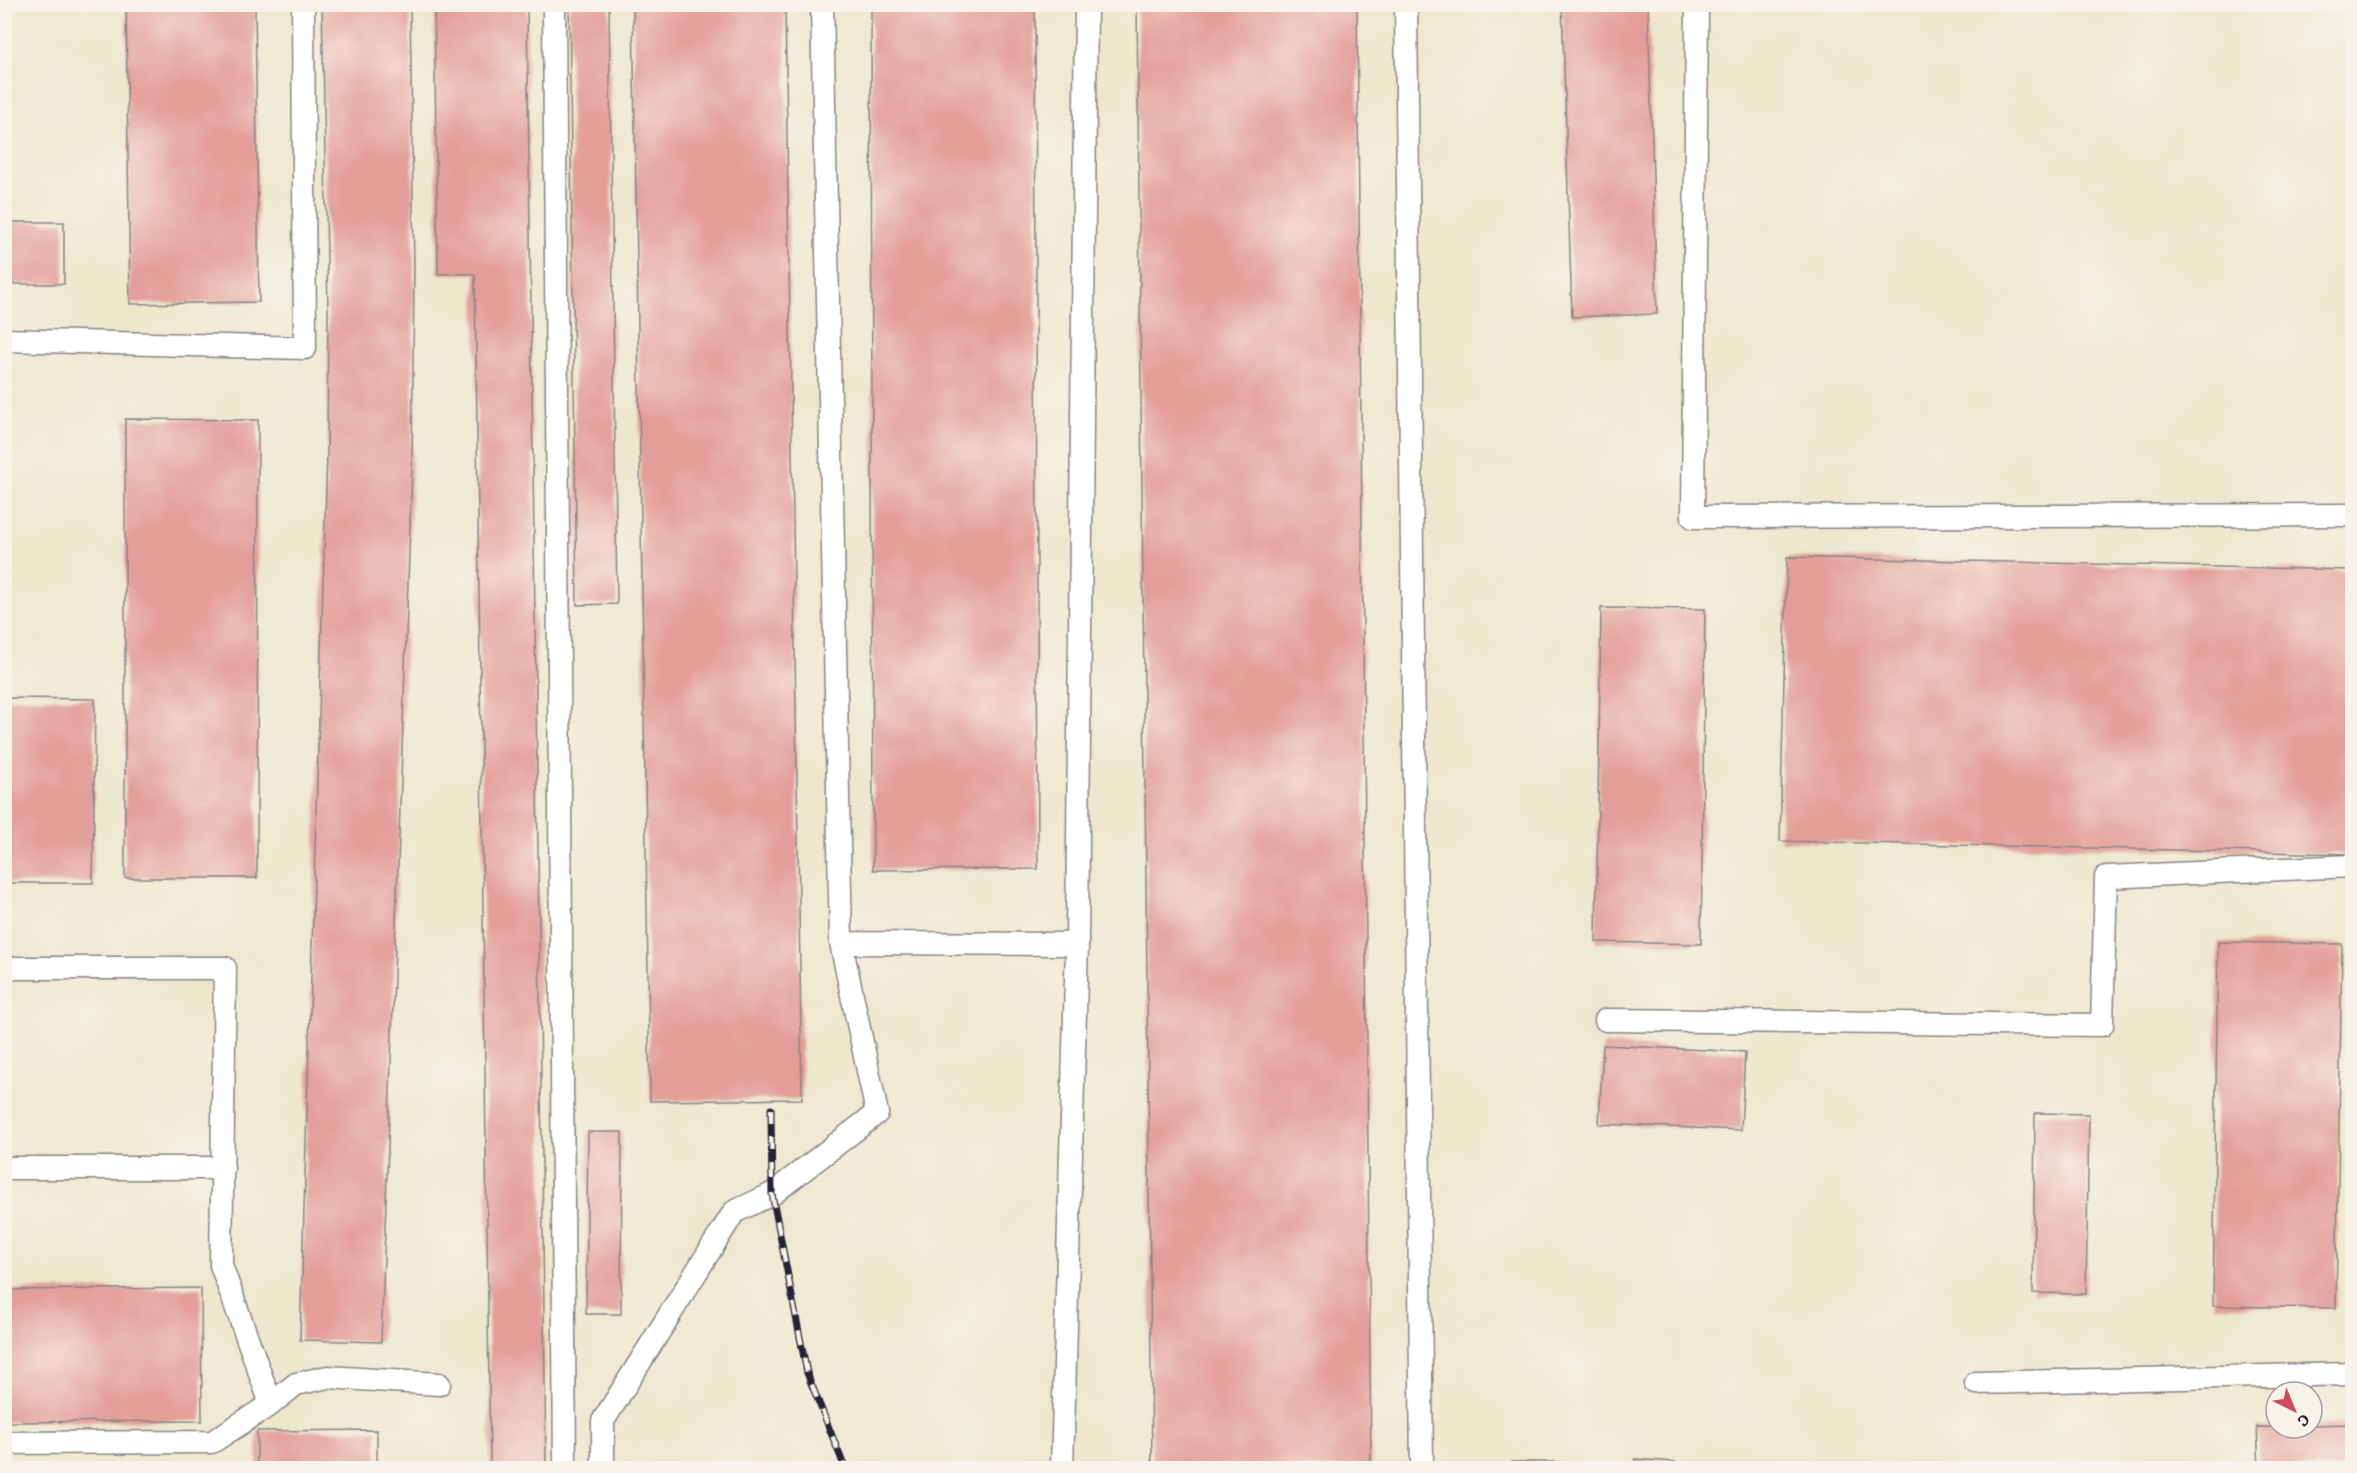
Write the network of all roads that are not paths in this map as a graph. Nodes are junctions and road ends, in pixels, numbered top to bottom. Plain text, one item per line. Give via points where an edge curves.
1 (303, 4) edge
2 (554, 4) edge
3 (822, 4) edge
4 (1086, 4) edge
5 (1406, 4) edge
6 (1696, 4) edge
7 (4, 340) edge
8 (2352, 515) edge
9 (2352, 866) edge
10 (841, 943) junction
11 (1077, 944) junction
12 (4, 968) edge
13 (1606, 1020) dead end
14 (4, 1168) edge
15 (223, 1168) junction
16 (2352, 1374) edge
17 (1976, 1383) dead end
18 (440, 1384) dead end
19 (272, 1404) junction
20 (4, 1443) edge
21 (565, 1468) edge
22 (603, 1468) edge
23 (1062, 1468) edge
24 (1422, 1468) edge

1 - 7 lane via 305,348
2 - 21 lane
3 - 10 lane
4 - 11 lane
5 - 24 lane
6 - 8 lane via 1693,518
9 - 13 lane via 2106,877 2102,1025
10 - 11 lane
10 - 22 lane via 877,1113 772,1194 734,1212 603,1421
11 - 23 lane
12 - 15 lane via 225,968
14 - 15 lane
15 - 19 lane via 221,1265
16 - 17 lane
18 - 19 lane via 328,1377 296,1384
19 - 20 lane via 212,1442

